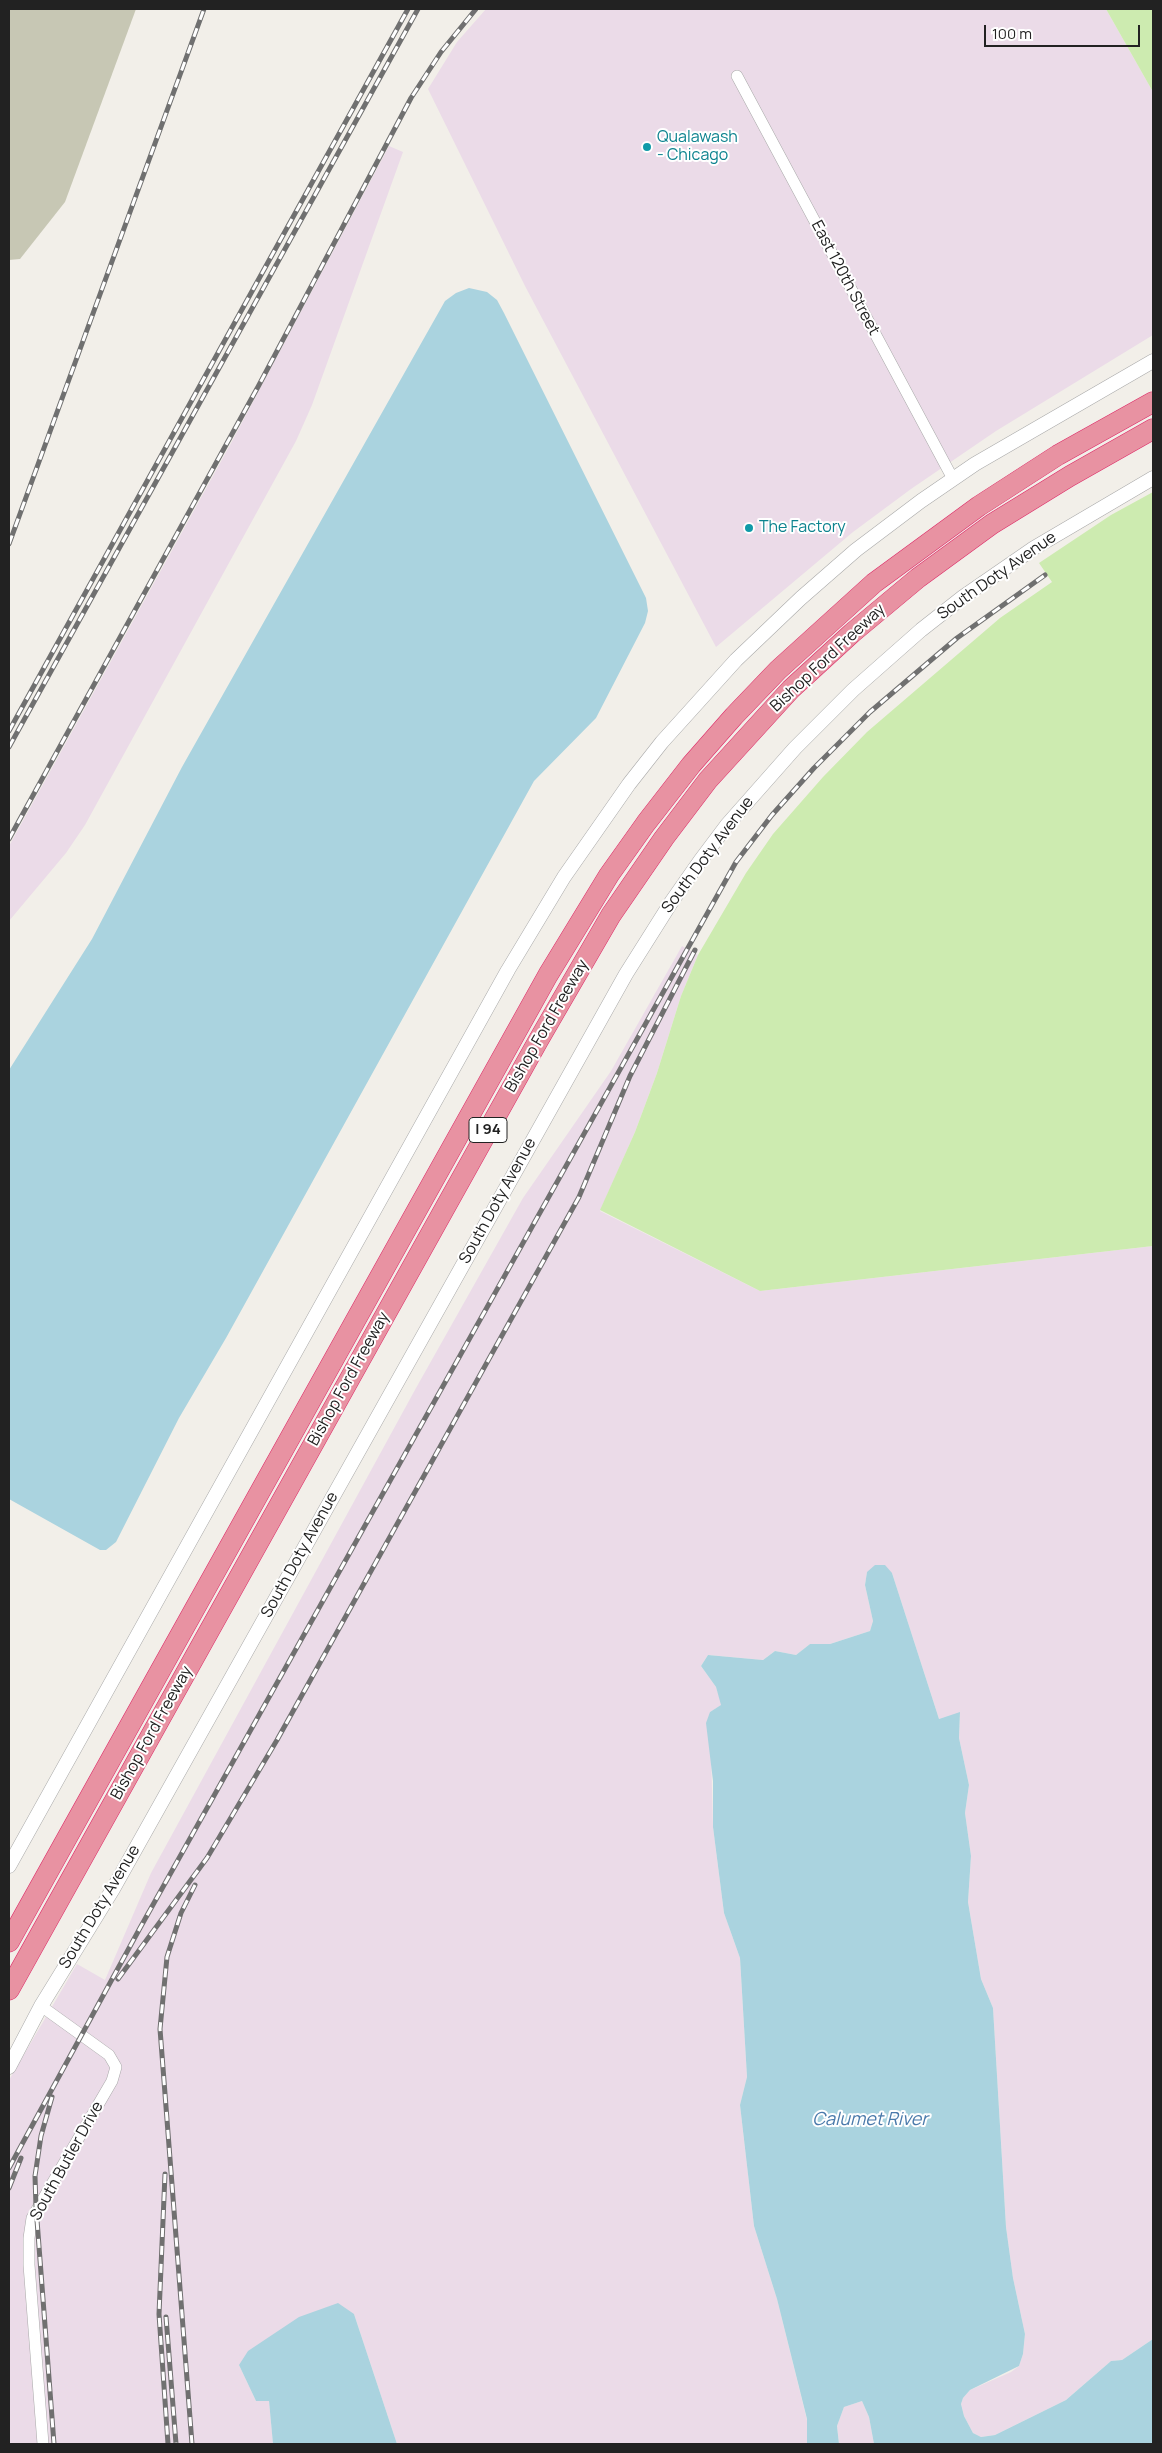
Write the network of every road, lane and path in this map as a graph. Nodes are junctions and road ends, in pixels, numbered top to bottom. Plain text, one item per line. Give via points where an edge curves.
1 (737, 76) dead end
2 (1153, 361) edge
3 (1153, 402) edge
4 (1153, 429) edge
5 (1153, 478) edge
6 (952, 479) junction
7 (9, 1866) edge
8 (9, 1942) edge
9 (9, 1990) edge
10 (41, 2006) junction
11 (9, 2066) edge
12 (43, 2444) edge

1 - 6 street, East 120th Street
2 - 6 street
3 - 8 highway, Bishop Ford Freeway / I 94 via 1058,455 979,506 874,583 778,670 691,765 646,823 609,875 548,975
4 - 9 highway, Bishop Ford Freeway / I 94 via 992,524 852,632 791,689 708,780 664,838 611,915 538,1041
5 - 10 street, South Doty Avenue via 1034,548 921,630 794,748 722,832 672,901 626,974 113,1889
6 - 7 street via 856,550 765,630 662,742 594,833 508,970
10 - 11 street, South Doty Avenue
10 - 12 street, South Butler Drive via 109,2056 116,2067 112,2081 32,2218 30,2265

